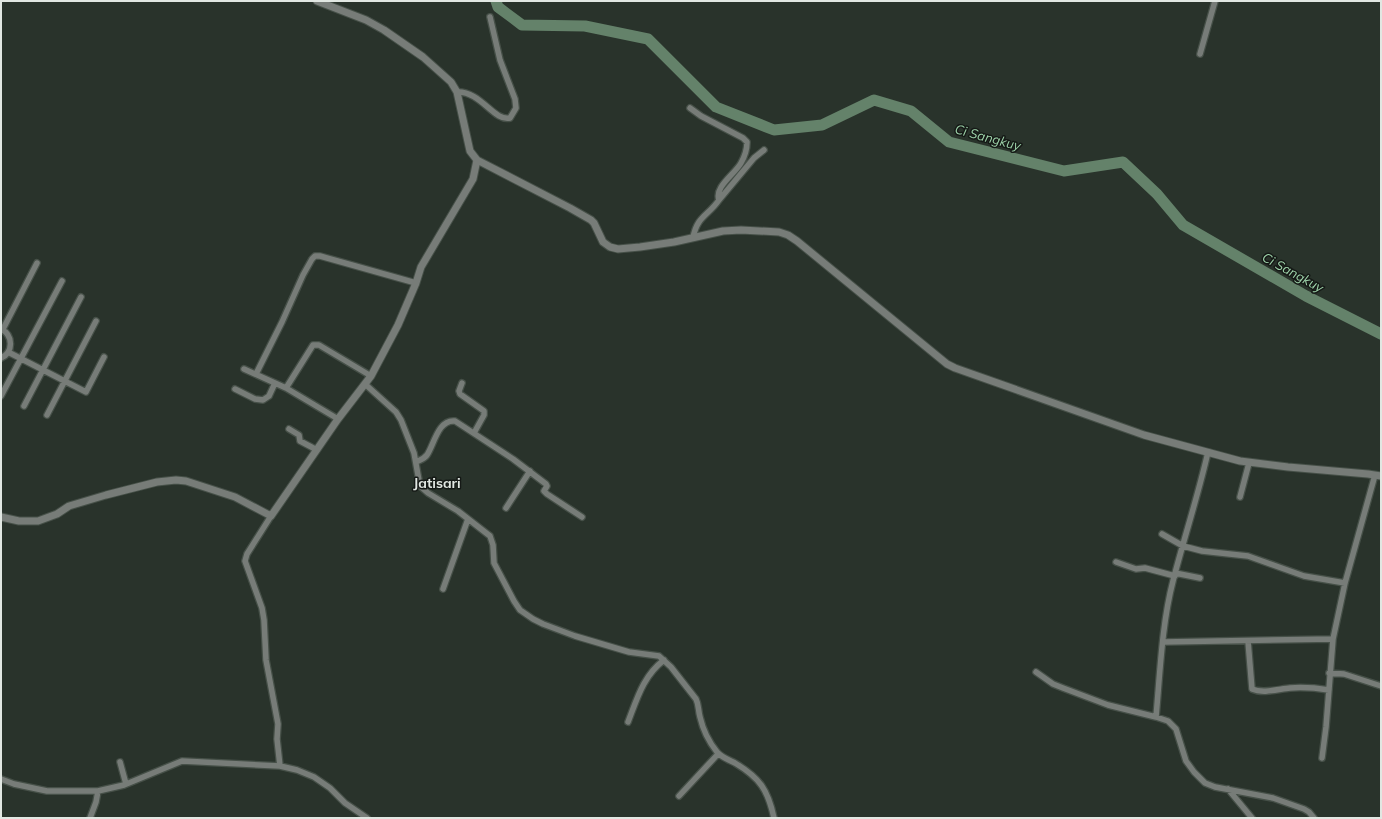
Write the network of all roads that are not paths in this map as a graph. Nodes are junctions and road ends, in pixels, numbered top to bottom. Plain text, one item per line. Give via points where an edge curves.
1 (317, 1) edge
2 (1215, 1) edge
3 (331, 3) edge
4 (490, 17) dead end
5 (1200, 54) dead end
6 (457, 92) junction
7 (690, 108) dead end
8 (764, 150) dead end
9 (477, 160) junction
10 (719, 200) junction
11 (693, 238) junction
12 (37, 263) dead end
13 (62, 281) dead end
14 (416, 282) junction
15 (81, 296) dead end
16 (96, 321) dead end
17 (2, 329) edge
18 (8, 352) junction
19 (104, 357) dead end
20 (1, 358) edge
21 (21, 359) junction
22 (244, 369) dead end
23 (42, 370) junction
24 (256, 374) junction
25 (371, 376) junction
26 (65, 381) junction
27 (275, 383) junction
28 (462, 383) dead end
29 (365, 384) junction
30 (286, 388) junction
31 (235, 389) dead end
32 (1, 396) edge
33 (24, 406) dead end
34 (46, 415) dead end
35 (338, 419) junction
36 (289, 429) dead end
37 (474, 432) junction
38 (317, 450) junction
39 (1208, 452) junction
40 (416, 462) junction
41 (1249, 463) junction
42 (530, 472) junction
43 (1378, 476) edge
44 (1240, 497) dead end
45 (506, 508) dead end
46 (271, 516) junction
47 (582, 516) dead end
48 (1, 517) edge
49 (468, 519) junction
50 (1162, 534) dead end
51 (1183, 546) junction
52 (1116, 562) dead end
53 (1175, 574) junction
54 (1200, 578) dead end
55 (1345, 583) junction
56 (443, 589) dead end
57 (1333, 640) junction
58 (1248, 641) junction
59 (1163, 642) junction
60 (664, 660) junction
61 (1036, 672) dead end
62 (1329, 673) junction
63 (1381, 686) edge
64 (1329, 690) junction
65 (1156, 717) junction
66 (628, 722) dead end
67 (718, 754) junction
68 (1322, 758) dead end
69 (120, 762) dead end
70 (280, 766) junction
71 (1, 778) edge
72 (126, 784) junction
73 (1228, 789) junction
74 (98, 791) junction
75 (679, 796) dead end
76 (90, 818) edge
77 (367, 818) edge
78 (774, 818) edge
79 (1252, 818) edge
80 (1314, 818) edge

1 - 3 street
2 - 5 street
3 - 6 street via 402,41 451,82
4 - 6 street via 500,60 516,108 510,118 504,118 472,94
6 - 9 street via 469,148
7 - 10 street via 747,142 740,164 719,191
8 - 10 street via 754,158
9 - 11 street via 591,220 604,242 610,247 629,249
9 - 14 street via 473,179 432,246
10 - 11 street via 700,219
11 - 39 street via 727,231 784,232 952,366 1127,429
12 - 17 street
13 - 21 street
14 - 24 street via 315,256 303,275
14 - 25 street via 398,325
15 - 23 street
16 - 26 street
17 - 18 street via 10,339
18 - 20 street
18 - 21 street
19 - 26 street via 86,392
21 - 23 street
21 - 32 street
22 - 24 street
23 - 26 street
23 - 33 street
24 - 27 street
25 - 29 street
25 - 30 street via 315,344
26 - 34 street
27 - 30 street
27 - 31 street via 269,396 263,400
28 - 37 street via 460,394 484,411
29 - 35 street
29 - 40 street via 398,415 409,438
30 - 35 street
35 - 38 street
36 - 38 street via 299,435 300,441
37 - 40 street via 455,421 450,421 441,429 426,456
37 - 42 street
38 - 46 street
39 - 41 street
39 - 51 street
40 - 49 street via 420,486
41 - 43 street
41 - 44 street
42 - 45 street
42 - 47 street via 546,484 544,490 547,494
43 - 55 street
46 - 48 street via 234,497 176,480 157,482 106,495 69,506 38,521 19,521
46 - 70 street via 245,561 262,608 266,660 278,724
49 - 56 street
49 - 60 street via 490,536 494,545 494,563 520,610 543,624 577,637 629,652 656,655
50 - 51 street
51 - 53 street
51 - 55 street via 1202,551 1248,556 1304,576
52 - 53 street via 1136,570 1145,568
53 - 54 street
53 - 59 street
55 - 57 street
57 - 58 street
57 - 62 street
58 - 59 street
58 - 64 street via 1252,689
59 - 65 street
60 - 66 street via 652,670
60 - 67 street via 696,699 703,729
61 - 65 street via 1069,691 1108,705
62 - 63 street via 1344,674
62 - 64 street
64 - 68 street
65 - 73 street via 1174,725 1184,755 1194,772 1205,783
67 - 75 street
67 - 78 street via 751,773 761,783 767,792
69 - 72 street
70 - 72 street via 182,761
70 - 77 street via 314,777
71 - 74 street via 14,784 47,791
72 - 74 street
73 - 79 street
73 - 80 street via 1273,798 1304,809
74 - 76 street

